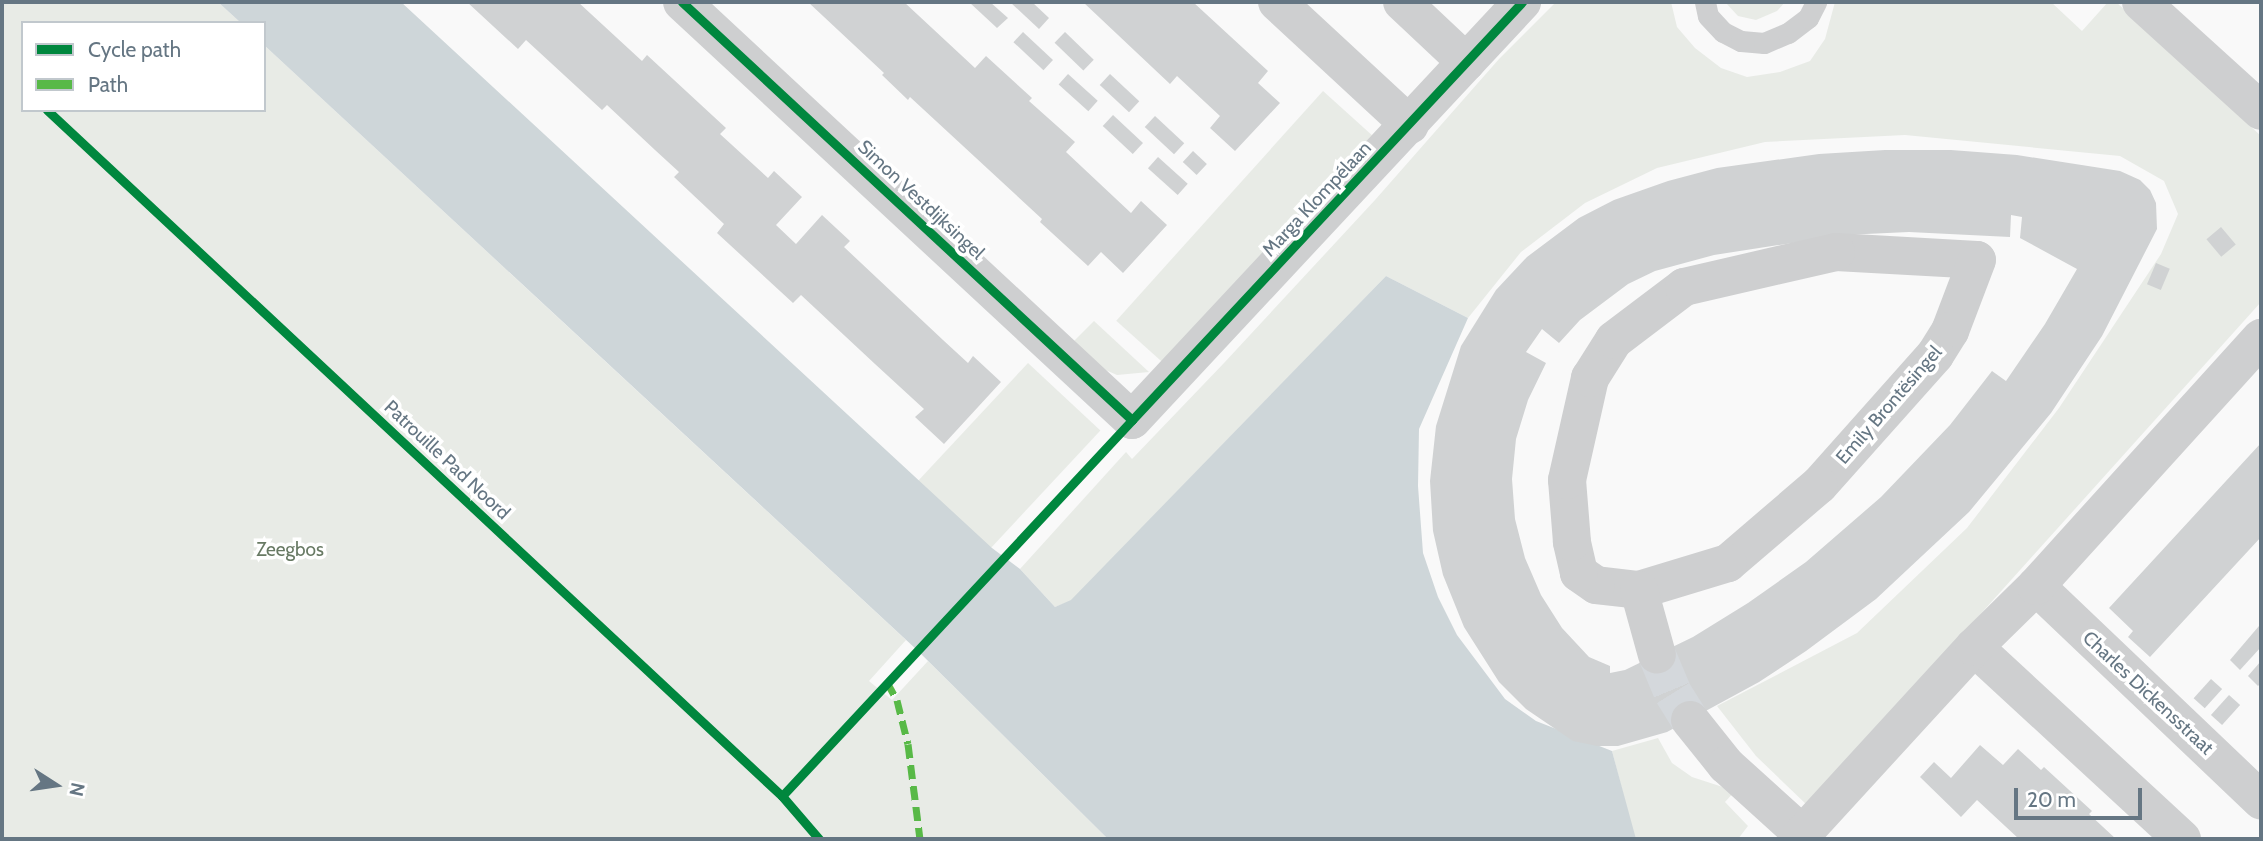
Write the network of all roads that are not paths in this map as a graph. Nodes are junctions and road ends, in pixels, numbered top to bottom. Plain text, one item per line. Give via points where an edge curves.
1 (682, 2) edge
2 (1277, 2) edge
3 (1402, 2) edge
4 (1522, 2) edge
5 (1705, 2) edge
6 (1816, 2) edge
7 (2141, 2) edge
8 (1466, 62) junction
9 (2261, 111) edge
10 (1410, 125) junction
11 (2261, 338) edge
12 (1136, 418) joint
13 (2036, 586) junction
14 (1639, 590) junction
15 (1974, 647) junction
16 (1657, 655) tunnel mouth
17 (1690, 720) tunnel mouth
18 (2261, 800) edge
19 (1800, 837) edge
20 (2182, 839) edge

1 - 12 street, Simon Vestdijksingel via 1122,411 1132,420
2 - 10 street
3 - 8 street
4 - 8 street, Marga Klompélaan
5 - 6 lane via 1708,16 1723,32 1741,41 1764,43 1808,18
7 - 9 street
8 - 10 street, Marga Klompélaan
10 - 12 street, Marga Klompélaan
11 - 13 street
13 - 15 street
13 - 18 street, Charles Dickensstraat
14 - 14 street, Emily Brontësingel via 1596,585 1579,573 1572,542 1567,480 1590,378 1614,340 1684,287 1836,252 1977,260 1950,331 1935,355 1819,485 1728,563
14 - 16 street
15 - 19 street
15 - 20 street
17 - 19 street via 1726,765

